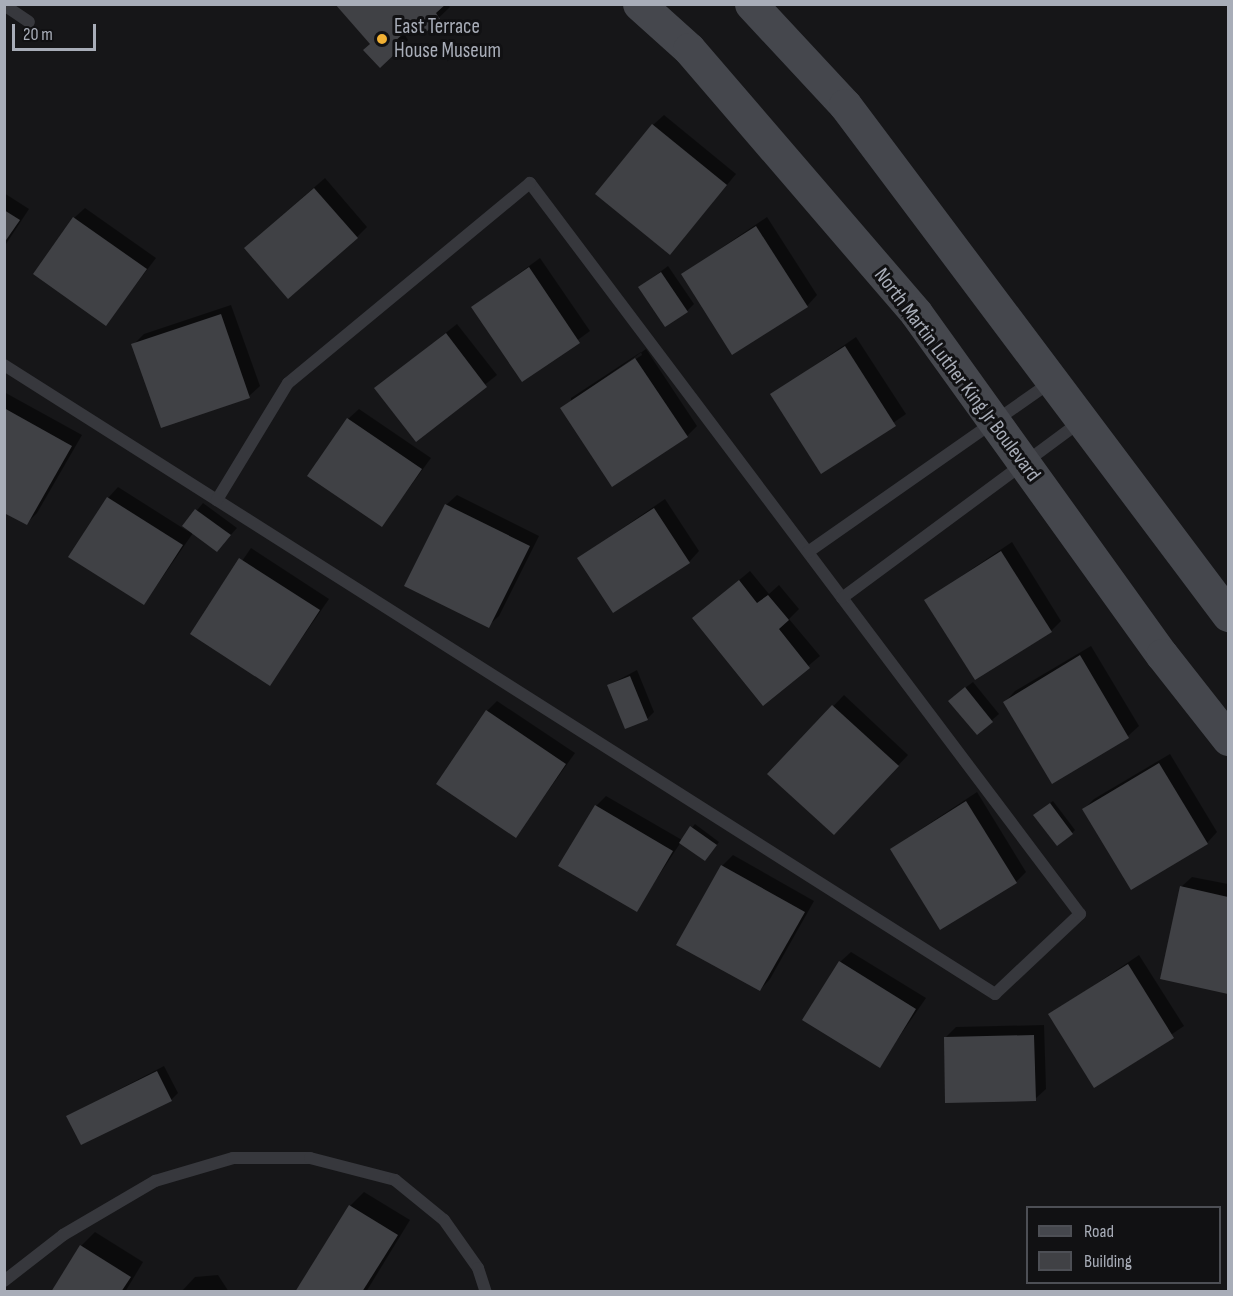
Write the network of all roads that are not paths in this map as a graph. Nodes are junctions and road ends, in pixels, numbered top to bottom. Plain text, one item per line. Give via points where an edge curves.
1 (639, 4) edge
2 (752, 4) edge
3 (4, 5) edge
4 (29, 22) dead end
5 (4, 365) edge
6 (1053, 381) junction
7 (1082, 420) junction
8 (994, 421) junction
9 (1024, 463) junction
10 (217, 500) junction
11 (808, 552) junction
12 (842, 598) junction
13 (1228, 615) edge
14 (1228, 739) edge
15 (4, 1281) edge
16 (486, 1292) edge

1 - 8 main road, North Martin Luther King Jr Boulevard via 689,49 916,314
2 - 6 main road via 845,105
3 - 4 lane
5 - 10 lane
6 - 7 main road
6 - 8 lane
7 - 9 lane
7 - 13 main road
8 - 9 main road, North Martin Luther King Jr Boulevard
8 - 11 lane
9 - 12 lane
9 - 14 main road, North Martin Luther King Jr Boulevard via 1162,655
10 - 11 lane via 288,384 530,183
10 - 12 lane via 994,994 1080,914
11 - 12 lane
15 - 16 lane via 63,1234 155,1181 232,1158 310,1158 395,1180 444,1220 478,1268

